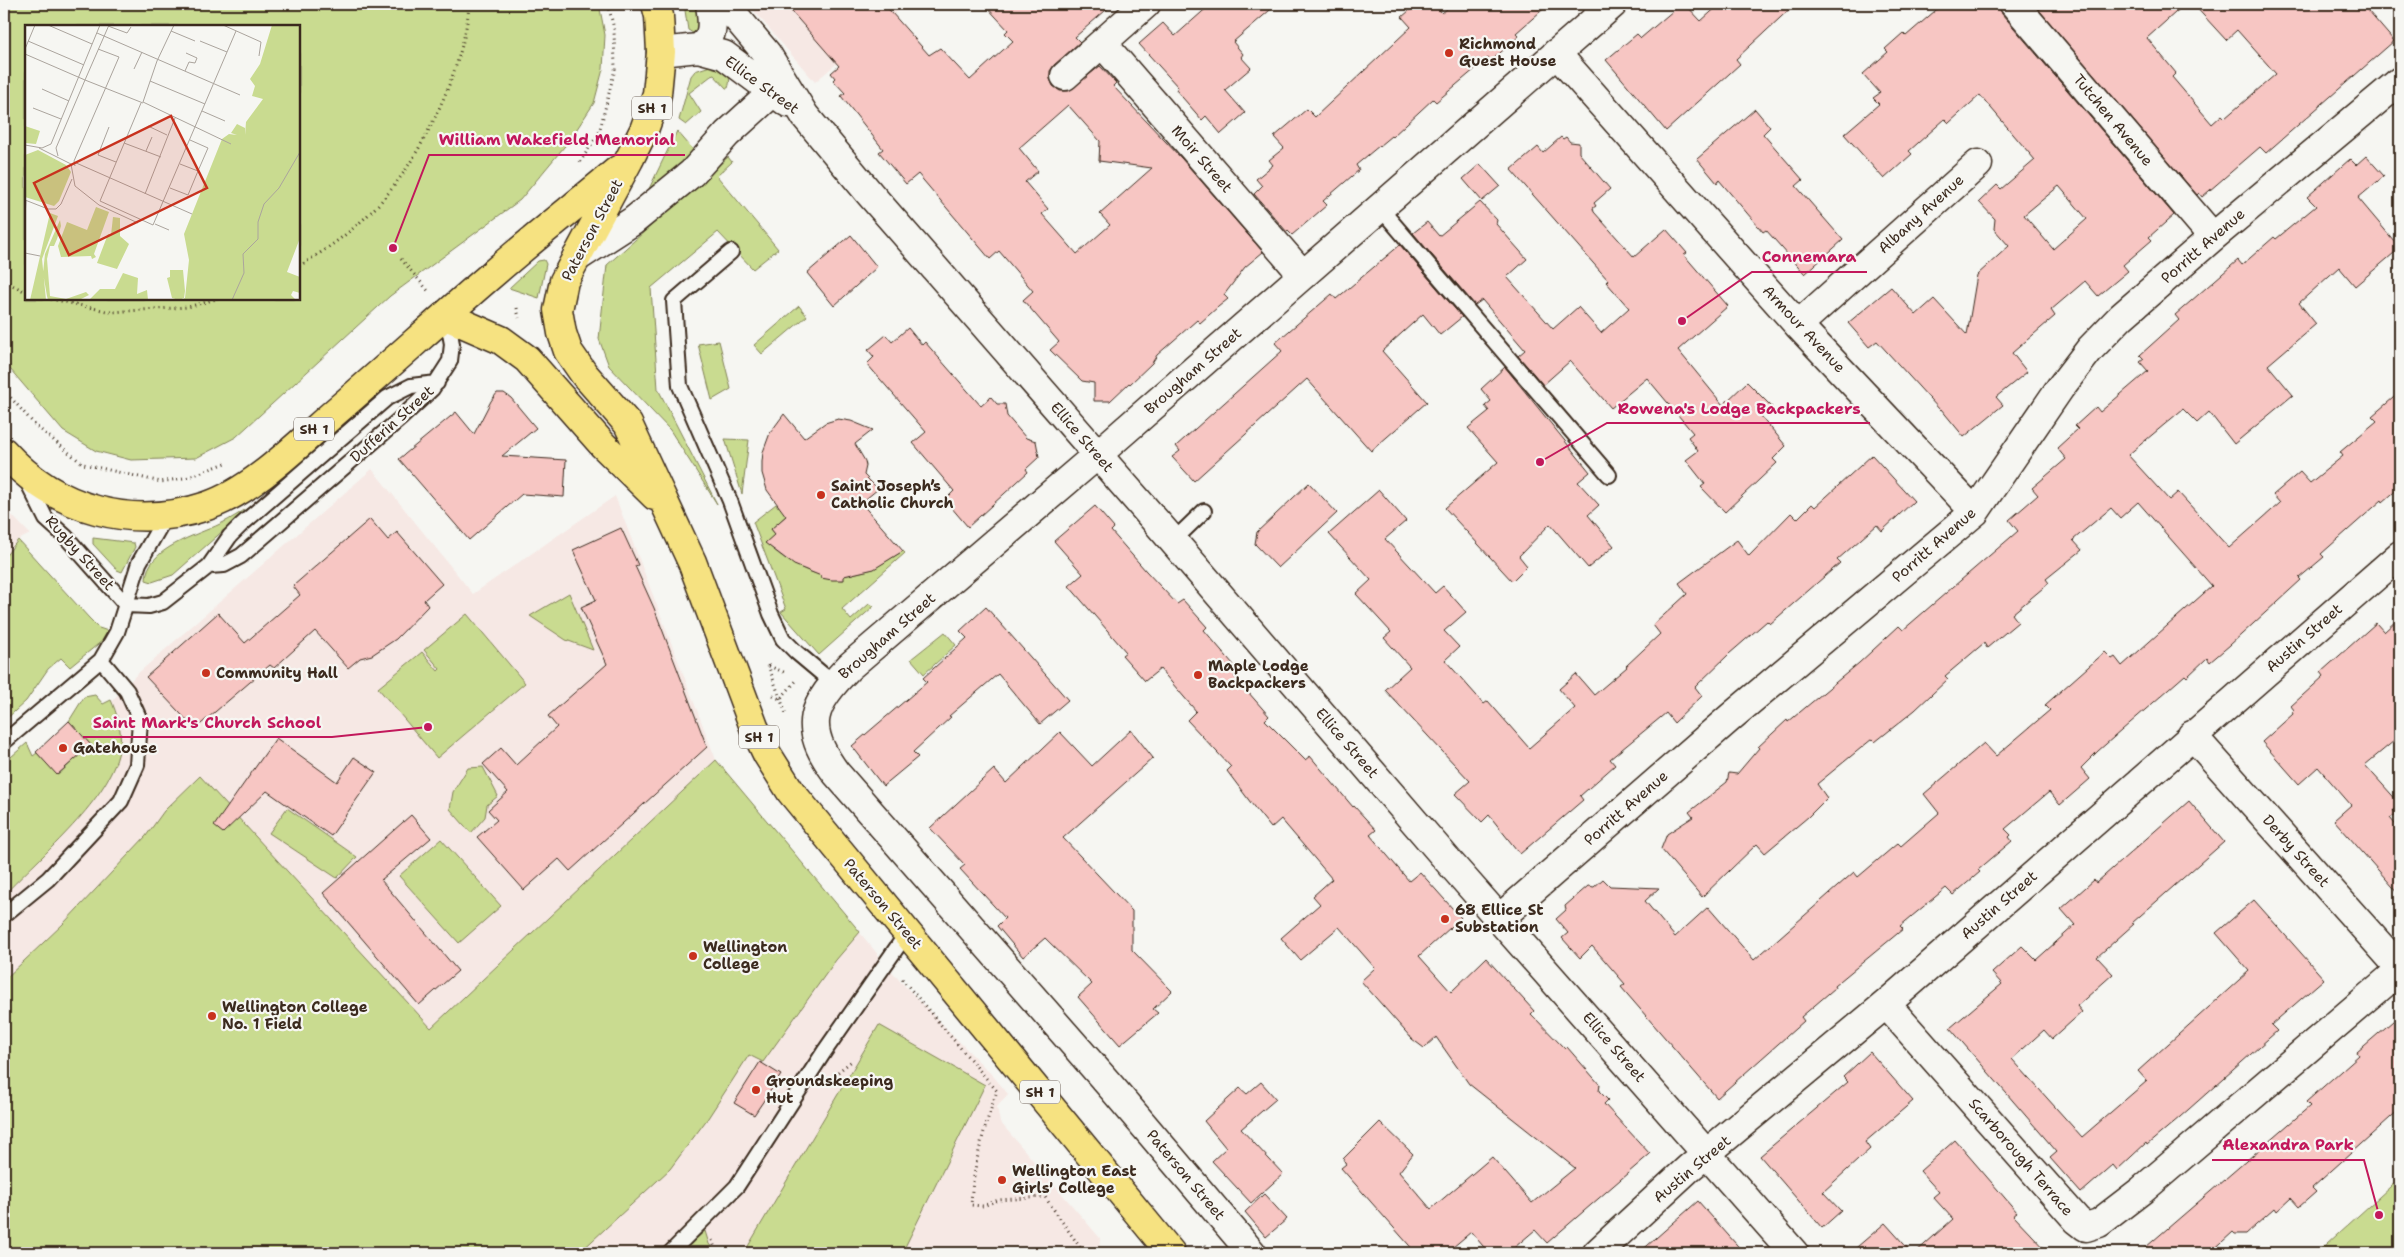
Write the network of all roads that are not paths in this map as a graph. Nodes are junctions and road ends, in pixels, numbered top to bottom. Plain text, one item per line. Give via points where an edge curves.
1 (656, 4) edge
2 (710, 4) edge
3 (726, 4) edge
4 (1146, 4) edge
5 (1613, 4) edge
6 (2014, 4) edge
7 (1102, 43) junction
8 (698, 48) junction
9 (661, 52) junction
10 (1556, 53) junction
11 (1065, 76) dead end
12 (2400, 81) edge
13 (773, 92) junction
14 (805, 116) junction
15 (629, 160) junction
16 (1978, 164) dead end
17 (1380, 208) junction
18 (2213, 237) junction
19 (731, 252) dead end
20 (576, 258) junction
21 (1303, 275) junction
22 (440, 307) junction
23 (1798, 324) junction
24 (437, 383) junction
25 (4, 452) edge
26 (1097, 455) junction
27 (22, 472) junction
28 (1609, 475) dead end
29 (668, 510) junction
30 (1204, 510) dead end
31 (1976, 512) junction
32 (167, 514) junction
33 (1173, 541) junction
34 (2400, 555) edge
35 (209, 566) junction
36 (126, 605) junction
37 (101, 660) junction
38 (833, 683) junction
39 (2192, 735) junction
40 (4, 742) edge
41 (824, 758) joint
42 (4, 915) edge
43 (1500, 918) junction
44 (907, 933) junction
45 (2400, 969) edge
46 (1886, 1004) junction
47 (1708, 1154) junction
48 (670, 1253) edge
49 (1171, 1253) edge
50 (1252, 1253) edge
51 (1597, 1253) edge
52 (1794, 1253) edge

1 - 9 highway, SH 1
2 - 8 street via 711,33 705,44
3 - 14 street, Ellice Street via 767,54
4 - 7 street
5 - 10 street, Brougham Street
6 - 18 street, Tutchen Avenue
7 - 11 street
7 - 21 street, Moir Street
8 - 9 street, Ellice Street
8 - 13 street, Ellice Street via 724,56
9 - 15 highway, SH 1 via 657,94
10 - 17 street, Brougham Street
10 - 23 street, Armour Avenue
12 - 18 street, Porritt Avenue
13 - 14 street, Ellice Street
13 - 20 street via 727,134 692,173 633,221
14 - 26 street, Ellice Street
15 - 20 highway, Paterson Street / SH 1
15 - 22 highway via 489,277
16 - 23 street, Albany Avenue
17 - 21 street, Brougham Street
17 - 28 lane
18 - 31 street, Porritt Avenue via 2121,317 2090,349
19 - 38 lane via 674,300 680,386 730,501 783,639
20 - 29 highway, Paterson Street / SH 1 via 564,281 558,310 568,351 628,424
21 - 26 street, Brougham Street
22 - 24 lane, Dufferin Street via 452,344 450,362
22 - 29 highway, Paterson Street / SH 1 via 501,340 528,359 603,445
22 - 32 highway, SH 1 via 243,489 208,506
23 - 31 street, Armour Avenue
24 - 35 lane, Dufferin Street via 402,418 241,556 224,565
24 - 35 lane via 411,386 387,398 241,525
25 - 27 highway, Rugby Street / SH 1
26 - 33 street, Ellice Street
26 - 38 street, Brougham Street
27 - 32 highway, Rugby Street / SH 1 via 53,494 81,507 136,516
27 - 36 lane, Rugby Street via 46,518 66,536
29 - 44 highway, Paterson Street / SH 1 via 692,562 767,754 791,792
30 - 33 lane
31 - 43 street, Porritt Avenue via 1732,716
32 - 36 lane via 139,563
33 - 43 street, Ellice Street
34 - 39 street, Austin Street
35 - 36 lane, Dufferin Street via 163,602 149,606
36 - 37 lane
37 - 40 lane
37 - 42 lane via 127,691 140,720 137,766 121,801 48,879
38 - 41 street, Brougham Street via 821,700 814,726
39 - 45 street, Derby Street
39 - 46 street, Austin Street
41 - 50 street, Paterson Street
43 - 47 street, Ellice Street
44 - 48 lane via 824,1052 737,1186
44 - 49 highway, Paterson Street / SH 1
45 - 46 street, Scarborough Terrace via 2142,1190 2099,1223 2086,1227 2076,1220
46 - 47 street, Austin Street
47 - 51 street, Austin Street
47 - 52 street, Ellice Street

